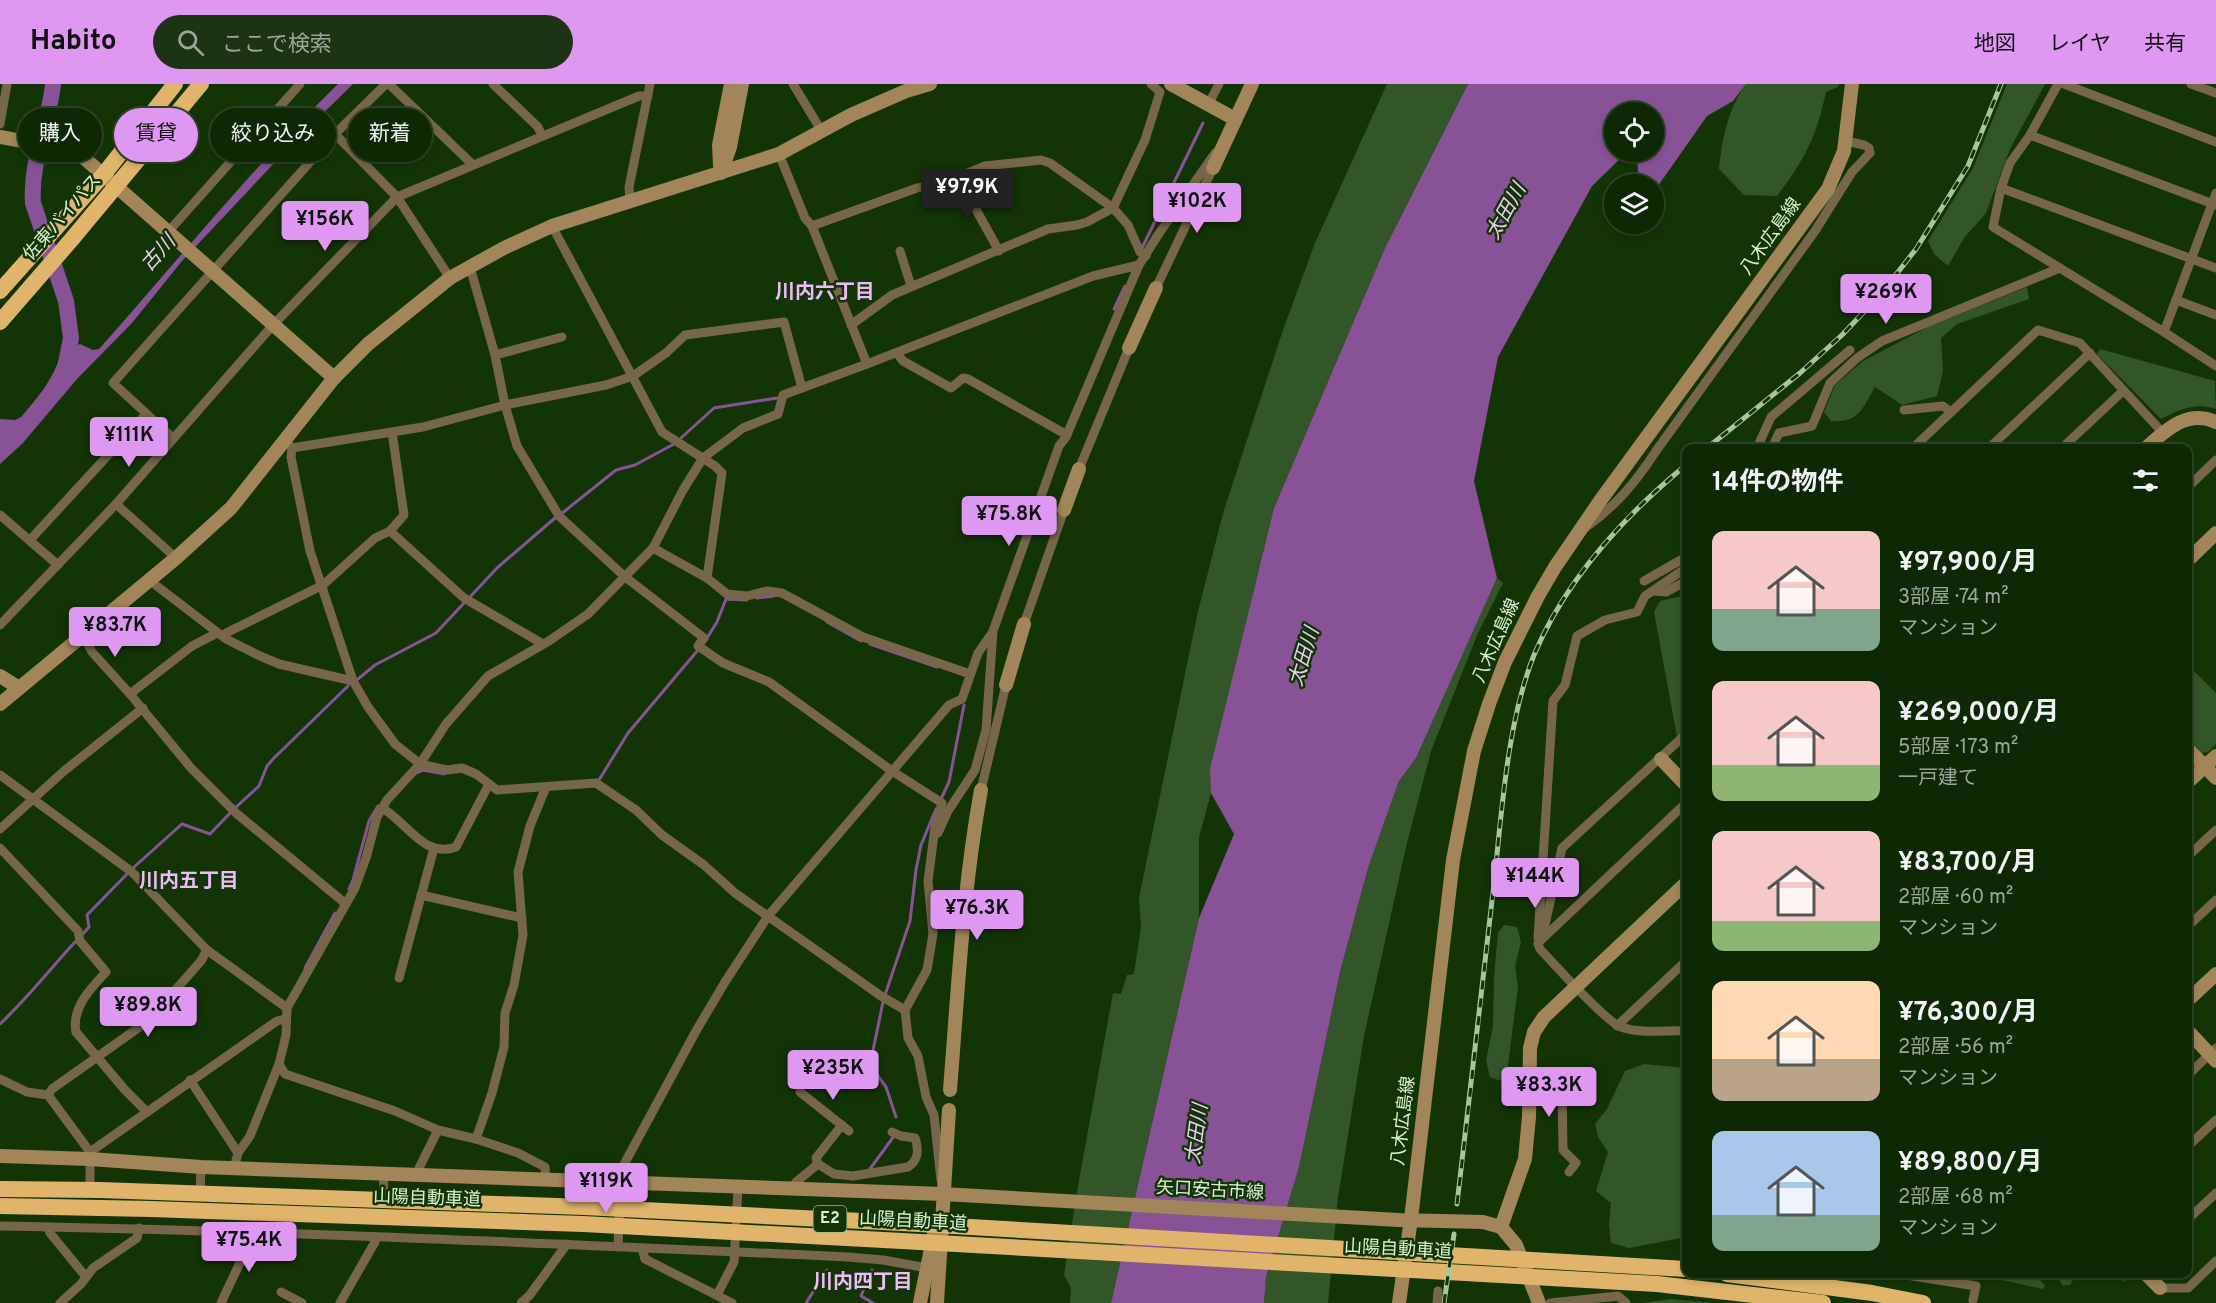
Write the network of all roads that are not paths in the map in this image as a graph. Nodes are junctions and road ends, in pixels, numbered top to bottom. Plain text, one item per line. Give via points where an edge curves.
1 (7, 84) edge
2 (176, 84) edge
3 (201, 84) edge
4 (387, 84) edge
5 (650, 84) edge
6 (731, 84) edge
7 (742, 84) edge
8 (793, 84) edge
9 (930, 84) edge
10 (1151, 84) edge
11 (1171, 84) edge
12 (1219, 84) edge
13 (1252, 84) edge
14 (1852, 84) edge
15 (2058, 84) edge
16 (2064, 84) edge
17 (2191, 84) edge
18 (296, 85) edge
19 (496, 85) edge
20 (2216, 93) edge
21 (648, 96) junction
22 (1208, 105) junction
23 (1235, 118) junction
24 (0, 124) edge
25 (821, 130) junction
26 (1229, 132) junction
27 (336, 133) edge
28 (336, 135) edge
29 (2030, 135) junction
30 (542, 136) junction
31 (3, 138) edge
32 (1846, 141) junction
33 (2216, 141) edge
34 (779, 154) junction
35 (308, 162) edge
36 (473, 165) junction
37 (1213, 168) joint
38 (721, 173) junction
39 (104, 174) junction
40 (958, 177) junction
41 (117, 185) junction
42 (2001, 188) junction
43 (2216, 194) edge
44 (398, 197) junction
45 (630, 201) junction
46 (2214, 204) edge
47 (1113, 207) junction
48 (552, 226) junction
49 (812, 226) junction
50 (172, 235) junction
51 (900, 251) dead end
52 (999, 251) junction
53 (1146, 256) junction
54 (2192, 259) junction
55 (1139, 265) junction
56 (208, 266) junction
57 (470, 267) junction
58 (2060, 268) junction
59 (2216, 268) edge
60 (450, 278) junction
61 (911, 286) junction
62 (1156, 288) joint
63 (0, 291) edge
64 (2176, 300) junction
65 (2216, 315) edge
66 (0, 322) edge
67 (273, 325) junction
68 (851, 325) junction
69 (2164, 332) junction
70 (562, 337) dead end
71 (1129, 348) joint
72 (1850, 350) dead end
73 (897, 353) junction
74 (2090, 353) junction
75 (495, 355) junction
76 (867, 364) junction
77 (2215, 365) edge
78 (633, 376) junction
79 (334, 378) junction
80 (802, 388) junction
81 (2123, 391) junction
82 (505, 405) junction
83 (1904, 410) dead end
84 (1951, 412) junction
85 (145, 415) junction
86 (2216, 422) edge
87 (392, 432) junction
88 (2163, 433) junction
89 (1067, 435) junction
90 (173, 438) junction
91 (288, 444) junction
92 (1759, 444) edge
93 (1774, 444) edge
94 (1916, 444) edge
95 (1993, 444) edge
96 (2066, 444) edge
97 (2151, 444) edge
98 (703, 458) junction
99 (2216, 460) edge
100 (1079, 469) joint
101 (2192, 483) edge
102 (116, 504) junction
103 (1064, 510) joint
104 (0, 515) edge
105 (390, 531) junction
106 (1578, 533) junction
107 (2216, 533) edge
108 (30, 540) junction
109 (653, 548) junction
110 (2192, 556) edge
111 (176, 558) junction
112 (1682, 559) edge
113 (58, 565) junction
114 (1682, 571) edge
115 (624, 576) junction
116 (707, 578) junction
117 (149, 580) junction
118 (1644, 581) dead end
119 (1682, 583) edge
120 (323, 585) junction
121 (1654, 591) junction
122 (1024, 624) joint
123 (0, 625) edge
124 (993, 631) junction
125 (220, 634) junction
126 (83, 635) junction
127 (543, 644) junction
128 (970, 674) junction
129 (0, 676) edge
130 (353, 681) junction
131 (1006, 685) joint
132 (19, 688) junction
133 (130, 694) junction
134 (0, 704) edge
135 (143, 708) junction
136 (1682, 738) edge
137 (2192, 753) edge
138 (2216, 756) edge
139 (1661, 759) junction
140 (420, 764) junction
141 (2205, 766) junction
142 (892, 771) junction
143 (0, 775) edge
144 (2192, 778) edge
145 (2216, 778) edge
146 (1682, 781) edge
147 (489, 784) junction
148 (546, 787) junction
149 (981, 790) joint
150 (33, 799) junction
151 (1682, 807) edge
152 (382, 808) junction
153 (0, 829) edge
154 (2216, 830) edge
155 (931, 846) junction
156 (0, 848) edge
157 (434, 848) junction
158 (2192, 852) edge
159 (1682, 887) edge
160 (421, 895) junction
161 (2216, 900) edge
162 (345, 904) junction
163 (1550, 904) junction
164 (768, 916) junction
165 (1567, 916) junction
166 (522, 918) junction
167 (2192, 922) edge
168 (1538, 944) junction
169 (207, 950) junction
170 (1682, 965) edge
171 (2216, 974) edge
172 (399, 978) dead end
173 (1576, 987) junction
174 (2192, 996) edge
175 (287, 1008) junction
176 (905, 1010) junction
177 (285, 1018) junction
178 (1617, 1026) junction
179 (1682, 1031) edge
180 (2192, 1034) edge
181 (2214, 1054) edge
182 (98, 1058) junction
183 (279, 1064) junction
184 (2192, 1072) edge
185 (1529, 1075) junction
186 (0, 1079) edge
187 (190, 1080) junction
188 (950, 1090) joint
189 (805, 1092) dead end
190 (48, 1095) junction
191 (949, 1110) joint
192 (147, 1112) junction
193 (2216, 1120) edge
194 (438, 1130) junction
195 (892, 1132) dead end
196 (476, 1139) junction
197 (2192, 1142) edge
198 (238, 1153) junction
199 (90, 1155) junction
200 (0, 1156) edge
201 (818, 1164) junction
202 (201, 1167) junction
203 (234, 1168) junction
204 (1569, 1172) dead end
205 (384, 1173) junction
206 (418, 1175) junction
207 (546, 1179) junction
208 (620, 1182) junction
209 (738, 1188) junction
210 (0, 1189) edge
211 (792, 1190) junction
212 (2216, 1193) edge
213 (947, 1194) junction
214 (0, 1206) edge
215 (2192, 1215) edge
216 (1405, 1219) junction
217 (0, 1226) edge
218 (48, 1227) junction
219 (1501, 1227) junction
220 (89, 1228) junction
221 (138, 1228) junction
222 (199, 1231) junction
223 (254, 1233) junction
224 (378, 1237) junction
225 (567, 1244) junction
226 (618, 1246) junction
227 (642, 1248) junction
228 (735, 1252) junction
229 (2216, 1261) edge
230 (927, 1268) junction
231 (1682, 1269) edge
232 (86, 1277) junction
233 (1758, 1278) edge
234 (1925, 1278) edge
235 (2150, 1278) edge
236 (2160, 1287) joint
237 (1438, 1291) dead end
238 (281, 1292) dead end
239 (717, 1295) junction
240 (1973, 1300) dead end
241 (60, 1303) edge
242 (221, 1303) edge
243 (302, 1303) edge
244 (340, 1303) edge
245 (521, 1303) edge
246 (732, 1303) edge
247 (920, 1303) edge
248 (937, 1303) edge
249 (1399, 1303) edge
250 (1437, 1303) edge
251 (1539, 1303) edge
252 (1550, 1303) edge
253 (1626, 1303) edge
254 (1823, 1303) edge
255 (1923, 1303) edge

1 - 24 street
2 - 39 highway, 佐東バイパス
3 - 41 highway, 佐東バイパス
4 - 27 street
4 - 36 street
5 - 21 street
6 - 38 street via 719,145
7 - 38 street
8 - 25 street
9 - 25 street
10 - 47 street via 1160,92 1145,140
11 - 22 street
12 - 22 street
13 - 23 street
14 - 32 street, 八木広島線
15 - 29 street
16 - 33 street
17 - 20 street
18 - 50 street
19 - 30 street via 538,127
21 - 30 street via 639,96
21 - 45 street via 629,187
22 - 23 street
23 - 26 street
25 - 34 street
26 - 37 street
26 - 53 street
28 - 44 street
29 - 42 street via 2010,163
29 - 46 street
30 - 36 street
31 - 39 street via 72,151
32 - 106 street, 八木広島線 via 1828,189
32 - 106 street via 1864,145 1870,153 1852,172 1815,231 1637,480 1600,518
34 - 38 street
34 - 49 street via 805,218
35 - 56 street
36 - 44 street
37 - 62 street
38 - 45 street
39 - 41 street
39 - 63 highway, 佐東バイパス
40 - 47 street via 986,166 1041,160
40 - 49 street
40 - 52 street
41 - 50 street
41 - 66 highway, 佐東バイパス
42 - 54 street
42 - 58 street via 1993,227
43 - 46 street
44 - 60 street
44 - 67 street
45 - 48 street
46 - 54 street
47 - 52 street via 1087,222 1048,229
47 - 53 street
48 - 57 street
48 - 78 street
49 - 68 street
50 - 56 street
51 - 61 street
52 - 61 street
53 - 55 street
54 - 59 street
54 - 64 street
55 - 73 street via 1093,276
55 - 89 street
56 - 67 street
56 - 85 street via 113,383
57 - 60 street
57 - 75 street
58 - 69 street
58 - 93 street via 1882,341 1830,383 1812,426 1779,433
60 - 79 street via 368,344
61 - 68 street
62 - 71 street
64 - 65 street
64 - 69 street
67 - 79 street
67 - 90 street
68 - 76 street
69 - 77 street
70 - 75 street
71 - 100 street
72 - 92 street via 1771,417
73 - 76 street
73 - 89 street via 903,361 951,388 963,378 968,379
74 - 81 street
74 - 84 street via 2080,343 2038,330
74 - 95 street
75 - 82 street
76 - 80 street
78 - 80 street via 685,335 784,322
78 - 82 street
78 - 98 street via 662,432
79 - 91 street
80 - 98 street via 783,395 778,414 743,428
81 - 88 street
81 - 96 street
82 - 87 street
82 - 115 street via 517,446 559,516
83 - 84 street via 1942,406
84 - 94 street
85 - 90 street
85 - 108 street
86 - 88 street via 2193,417
87 - 91 street
87 - 105 street via 404,515
88 - 97 street
89 - 124 street via 1041,493
90 - 102 street
91 - 111 street via 231,508
91 - 120 street via 310,550
98 - 109 street
98 - 116 street via 723,476
99 - 101 street
100 - 103 street
102 - 111 street
102 - 113 street
103 - 122 street
104 - 108 street
105 - 120 street via 375,538
105 - 127 street via 464,598
106 - 216 street, 八木広島線 via 1538,596 1505,662 1474,751 1453,860
107 - 110 street
108 - 113 street
109 - 115 street
109 - 116 street
111 - 117 street
112 - 118 street
113 - 123 street
114 - 121 street
115 - 127 street via 588,614
115 - 142 street via 704,638 698,646 723,663 769,682
116 - 128 street via 727,594 782,593 862,638
117 - 125 street
117 - 126 street
119 - 121 street via 1666,592
120 - 125 street
120 - 130 street
121 - 168 street via 1645,597 1637,612 1605,620 1577,636 1565,685 1553,701
122 - 131 street
124 - 128 street
124 - 155 street via 986,730 975,770
125 - 130 street via 279,664
125 - 133 street via 192,646
126 - 132 street
126 - 133 street via 92,652
127 - 140 street via 488,676 446,724
128 - 142 street via 962,699 949,705
129 - 132 street
130 - 140 street via 395,744
131 - 149 street
132 - 134 street
133 - 135 street
135 - 150 street
135 - 162 street via 191,768 236,813
136 - 139 street
137 - 141 street
138 - 141 street
139 - 146 street
139 - 163 street via 1562,848
140 - 147 street via 447,770 462,768
140 - 152 street
141 - 144 street
141 - 145 street
142 - 155 street via 942,803
142 - 164 street
143 - 150 street
147 - 148 street via 497,790
147 - 157 street via 456,847
148 - 164 street via 596,783 636,810
148 - 166 street via 518,872
149 - 188 street via 963,917
150 - 153 street
150 - 169 street via 132,872
151 - 165 street
152 - 157 street via 427,847
152 - 162 street via 359,878
154 - 158 street
155 - 176 street via 928,881 933,934 927,970
156 - 182 street via 78,931 80,941 106,972 86,993 74,1024
157 - 160 street
159 - 173 street
160 - 166 street
160 - 172 street
161 - 167 street
162 - 175 street
163 - 165 street via 1555,914
163 - 168 street
164 - 176 street
164 - 208 street via 696,1031 626,1160
165 - 168 street
166 - 196 street via 523,935 505,1013 504,1047
168 - 173 street
169 - 175 street
169 - 182 street via 148,1021
170 - 178 street
171 - 174 street
173 - 178 street
173 - 185 street via 1534,1032
175 - 177 street
176 - 213 street via 908,1038 918,1056 926,1097 934,1115 938,1163
177 - 183 street via 286,1035
177 - 187 street
178 - 179 street
180 - 181 street
181 - 184 street
182 - 190 street
182 - 192 street
183 - 194 street via 285,1074 395,1110
183 - 198 street via 250,1136
185 - 204 street via 1558,1076 1562,1084 1563,1150 1576,1163
185 - 219 street via 1525,1159
186 - 190 street via 27,1092
187 - 192 street
187 - 198 street
188 - 191 street
189 - 201 street via 824,1105 845,1128 816,1158
190 - 199 street
191 - 213 street
192 - 199 street
193 - 197 street
194 - 196 street
194 - 206 street
195 - 201 street via 915,1138 917,1157 908,1167 853,1176 834,1174
196 - 207 street via 545,1167
198 - 203 street
199 - 200 street, 矢口安古市線
199 - 202 street, 矢口安古市線
199 - 220 street
201 - 211 street
202 - 203 street, 矢口安古市線
202 - 222 street
203 - 205 street, 矢口安古市線
205 - 206 street, 矢口安古市線
205 - 224 street
206 - 207 street, 矢口安古市線
207 - 208 street, 矢口安古市線
208 - 209 street, 矢口安古市線
208 - 226 street
209 - 211 street, 矢口安古市線
209 - 228 street
210 - 231 highway, 山陽自動車道 / E2 via 596,1208
211 - 213 street, 矢口安古市線
212 - 215 street
213 - 216 street, 矢口安古市線
213 - 230 street
213 - 248 street
214 - 254 highway, 山陽自動車道 / E2 via 584,1224 1657,1284
216 - 219 street, 矢口安古市線 via 1483,1222
216 - 249 street, 八木広島線
217 - 218 street
218 - 220 street
218 - 232 street
219 - 251 street via 1516,1245
220 - 221 street
221 - 222 street
221 - 232 street via 137,1238 105,1258
222 - 223 street
223 - 224 street
223 - 242 street
224 - 225 street
224 - 244 street
225 - 226 street
225 - 245 street
226 - 227 street
227 - 228 street
227 - 239 street via 645,1259
228 - 230 street via 848,1257
228 - 239 street
229 - 236 street via 2188,1287
230 - 247 street
232 - 241 street
233 - 255 highway
234 - 240 street via 1976,1286
235 - 236 street
237 - 250 street
238 - 243 street
239 - 246 street
252 - 253 street via 1618,1296

